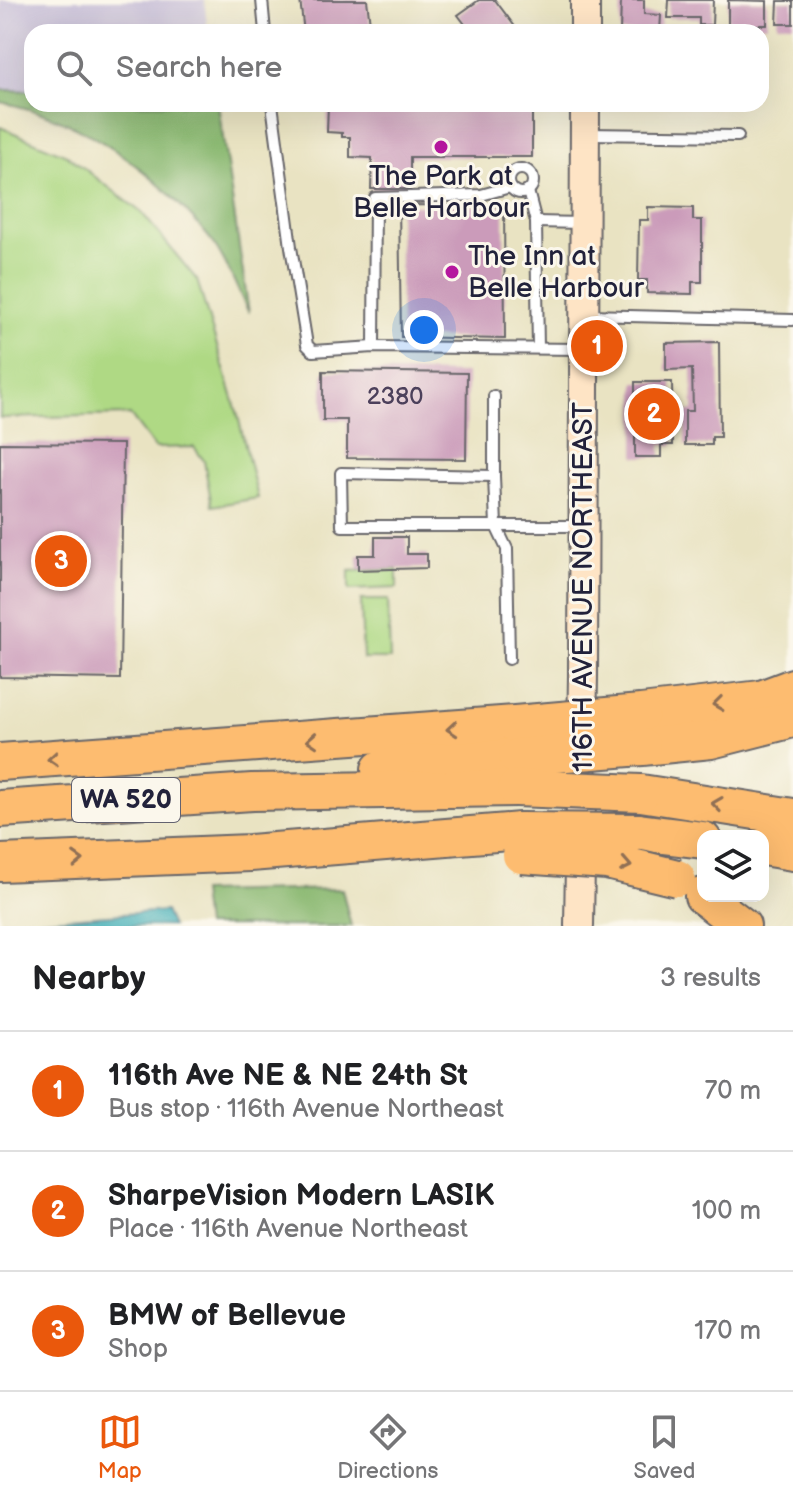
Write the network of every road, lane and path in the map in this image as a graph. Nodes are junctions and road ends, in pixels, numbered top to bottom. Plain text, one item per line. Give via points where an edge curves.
1 (262, 0) edge
2 (585, 0) edge
3 (264, 24) edge
4 (585, 24) edge
5 (273, 112) edge
6 (585, 112) edge
7 (585, 134) junction
8 (738, 136) dead end
9 (510, 187) junction
10 (528, 191) junction
11 (536, 222) junction
12 (584, 223) junction
13 (584, 315) junction
14 (793, 320) edge
15 (374, 347) junction
16 (538, 348) junction
17 (584, 349) junction
18 (494, 396) dead end
19 (494, 476) junction
20 (496, 526) junction
21 (584, 526) junction
22 (509, 659) dead end
23 (793, 687) edge
24 (793, 719) edge
25 (641, 730) junction
26 (516, 756) junction
27 (7, 762) edge
28 (403, 762) junction
29 (0, 809) edge
30 (793, 817) edge
31 (697, 839) edge
32 (520, 843) junction
33 (769, 848) edge
34 (793, 852) edge
35 (0, 863) edge
36 (694, 890) edge
37 (579, 926) edge
38 (742, 926) edge

1 - 3 lane
2 - 4 main road
5 - 15 lane via 307,345 313,351
6 - 7 main road, 116TH AVENUE NORTHEAST
7 - 8 lane
7 - 12 main road, 116TH AVENUE NORTHEAST
9 - 10 lane
9 - 10 lane via 512,172 523,168 533,181
9 - 15 lane via 481,195 375,198
10 - 11 lane
11 - 12 lane
11 - 16 lane
12 - 13 main road, 116TH AVENUE NORTHEAST
13 - 14 lane
13 - 17 main road, 116TH AVENUE NORTHEAST
15 - 16 lane
16 - 17 lane
17 - 21 main road, 116TH AVENUE NORTHEAST
18 - 19 lane
19 - 20 lane
19 - 20 lane via 341,473 342,526
20 - 21 lane
20 - 22 lane via 507,549
21 - 37 main road, 116TH AVENUE NORTHEAST
23 -> 25 highway
24 - 25 highway via 711,740
25 - 26 highway, bridge
26 -> 28 highway
30 -> 26 highway, bridge via 641,793
28 -> 27 highway
28 - 29 highway, WA 520 via 252,792
31 - 32 highway, bridge via 638,832
35 -> 32 highway, WA 520
32 -> 36 highway, bridge via 607,861
33 - 34 highway
36 - 38 highway

